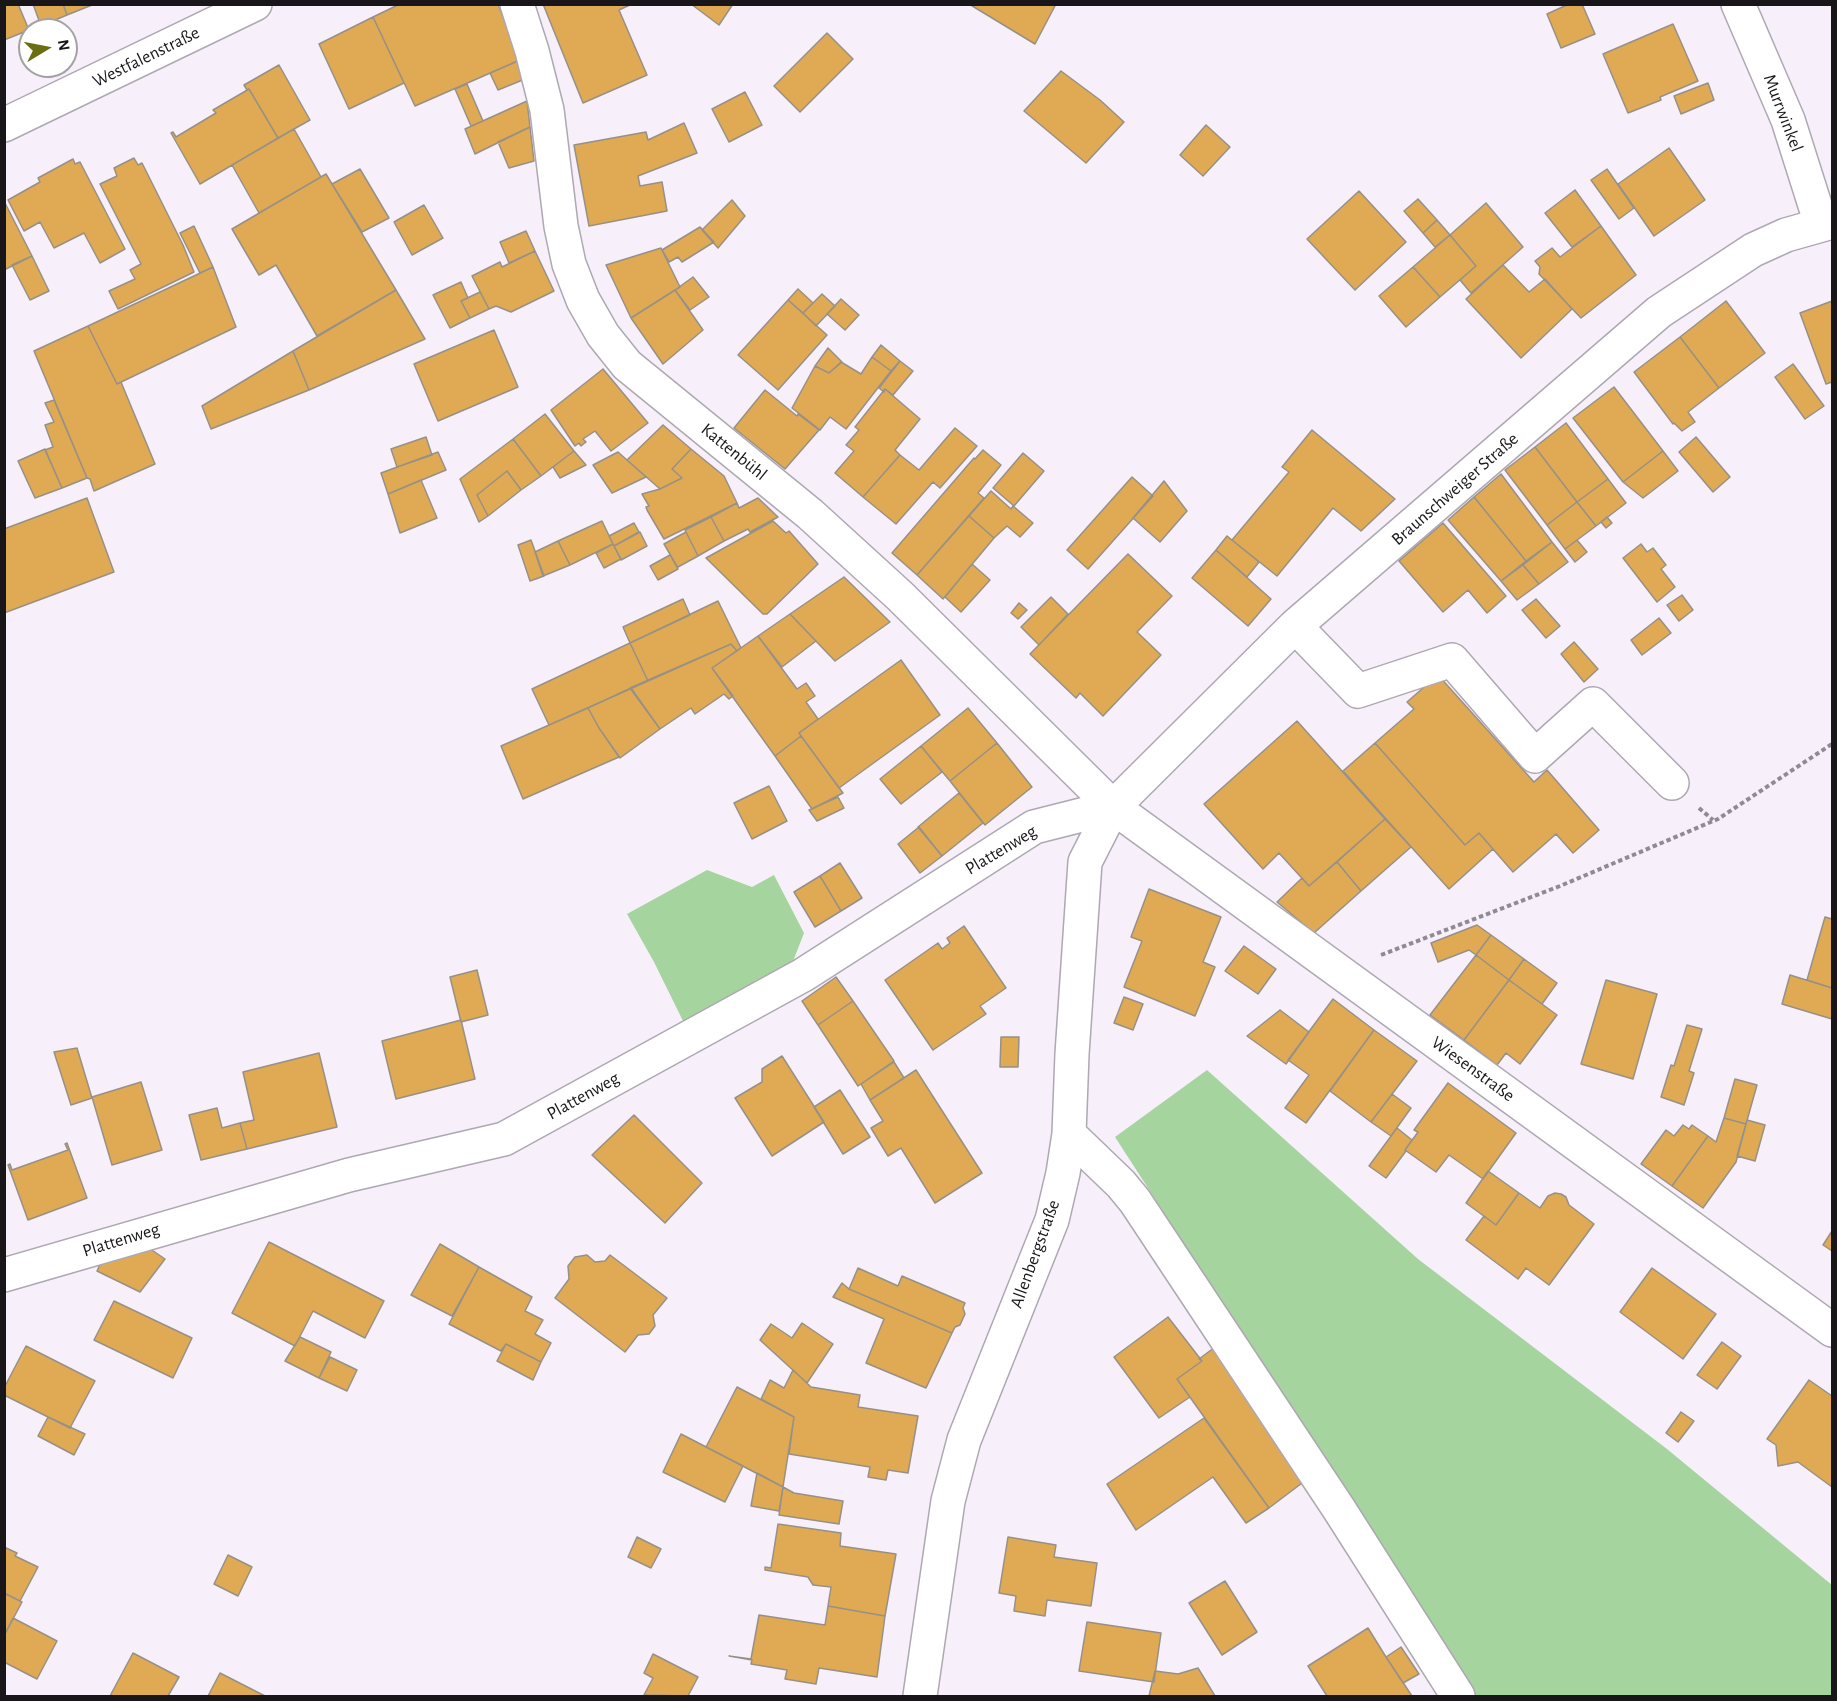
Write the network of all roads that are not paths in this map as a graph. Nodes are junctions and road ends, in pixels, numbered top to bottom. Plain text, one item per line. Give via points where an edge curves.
1 (255, 4) edge
2 (517, 4) edge
3 (1738, 4) edge
4 (4, 125) edge
5 (1827, 223) edge
6 (1295, 626) junction
7 (1672, 783) dead end
8 (1113, 807) junction
9 (1069, 1134) junction
10 (4, 1275) edge
11 (1833, 1330) edge
12 (920, 1696) edge
13 (1458, 1696) edge

1 - 4 street, Westfalenstraße
2 - 8 street, Kattenbühl via 547,110 569,264 583,300 603,334 627,365 810,514 900,596
3 - 5 street, Murrwinkel
5 - 6 street, Braunschweiger Straße via 1753,250 1659,312
6 - 7 street via 1358,691 1452,660 1535,756 1593,704
6 - 8 street, Braunschweiger Straße
8 - 9 street, Allenbergstraße via 1084,861
8 - 10 street, Plattenweg via 1034,827 803,975 504,1139 350,1175
8 - 11 street, Wiesenstraße
9 - 12 street, Allenbergstraße via 1052,1220 964,1440 948,1501
9 - 13 street via 1134,1201

